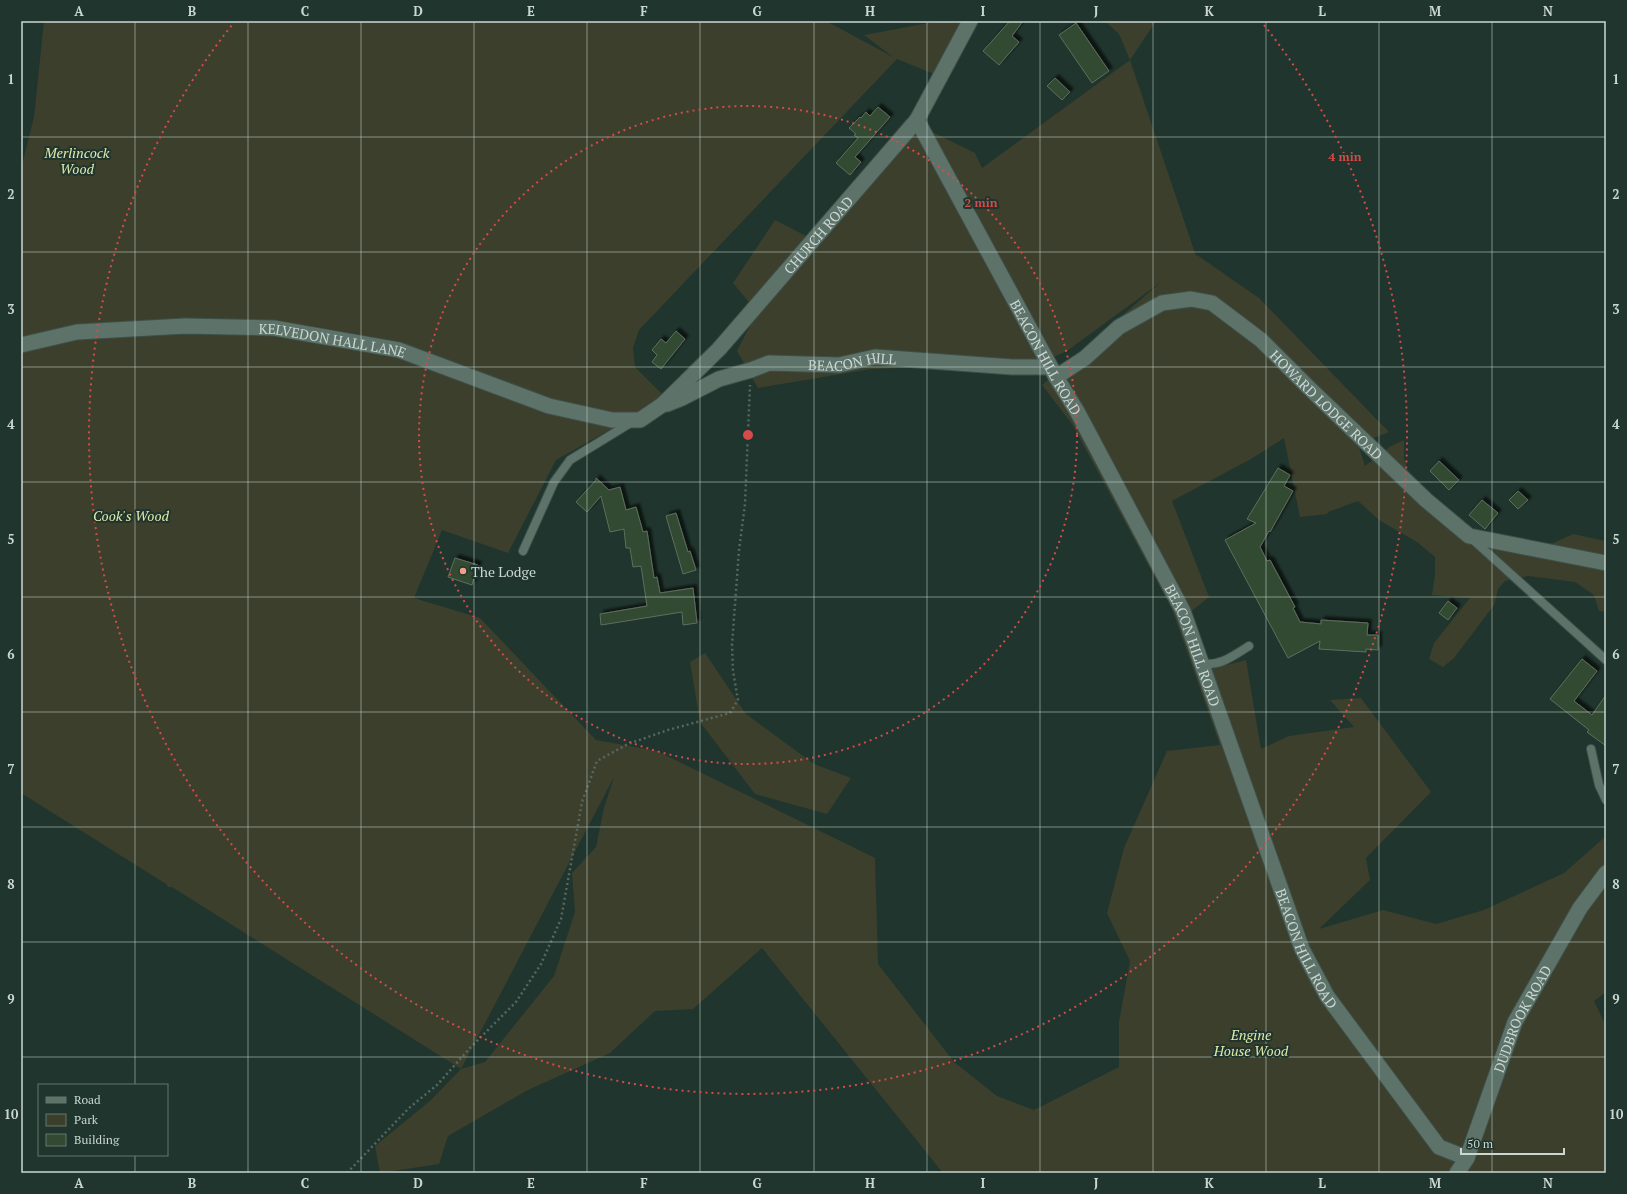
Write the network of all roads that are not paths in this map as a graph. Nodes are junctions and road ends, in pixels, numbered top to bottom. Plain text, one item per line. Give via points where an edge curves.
1 (970, 21) edge
2 (917, 120) junction
3 (21, 345) edge
4 (1053, 372) junction
5 (662, 405) junction
6 (634, 421) junction
7 (1469, 536) junction
8 (523, 551) dead end
9 (1606, 563) edge
10 (1249, 646) dead end
11 (1606, 660) edge
12 (1201, 664) junction
13 (1591, 749) dead end
14 (1606, 800) edge
15 (1606, 873) edge
16 (1467, 1158) junction
17 (1457, 1173) edge

1 - 2 street, CHURCH ROAD
2 - 4 street, BEACON HILL ROAD
2 - 5 street, CHURCH ROAD via 719,349
3 - 6 street, KELVEDON HALL LANE via 77,332 185,326 274,328 399,350 549,406 612,420
4 - 5 street, BEACON HILL via 875,357 839,365 768,362 719,379
4 - 7 street, HOWARD LODGE ROAD via 1085,358 1120,327 1162,303 1191,300 1212,303 1261,340 1426,500
4 - 12 street, BEACON HILL ROAD via 1082,419 1183,611
5 - 6 street, CHURCH ROAD via 647,417
6 - 8 lane via 570,460 554,482
7 - 9 street, HOWARD LODGE ROAD
7 - 11 lane
10 - 12 lane via 1220,663
12 - 16 street, BEACON HILL ROAD via 1302,949 1327,996 1439,1147
13 - 14 lane via 1599,785
15 - 16 street, DUDBROOK ROAD via 1580,908 1515,1022
16 - 17 street, DUDBROOK ROAD

